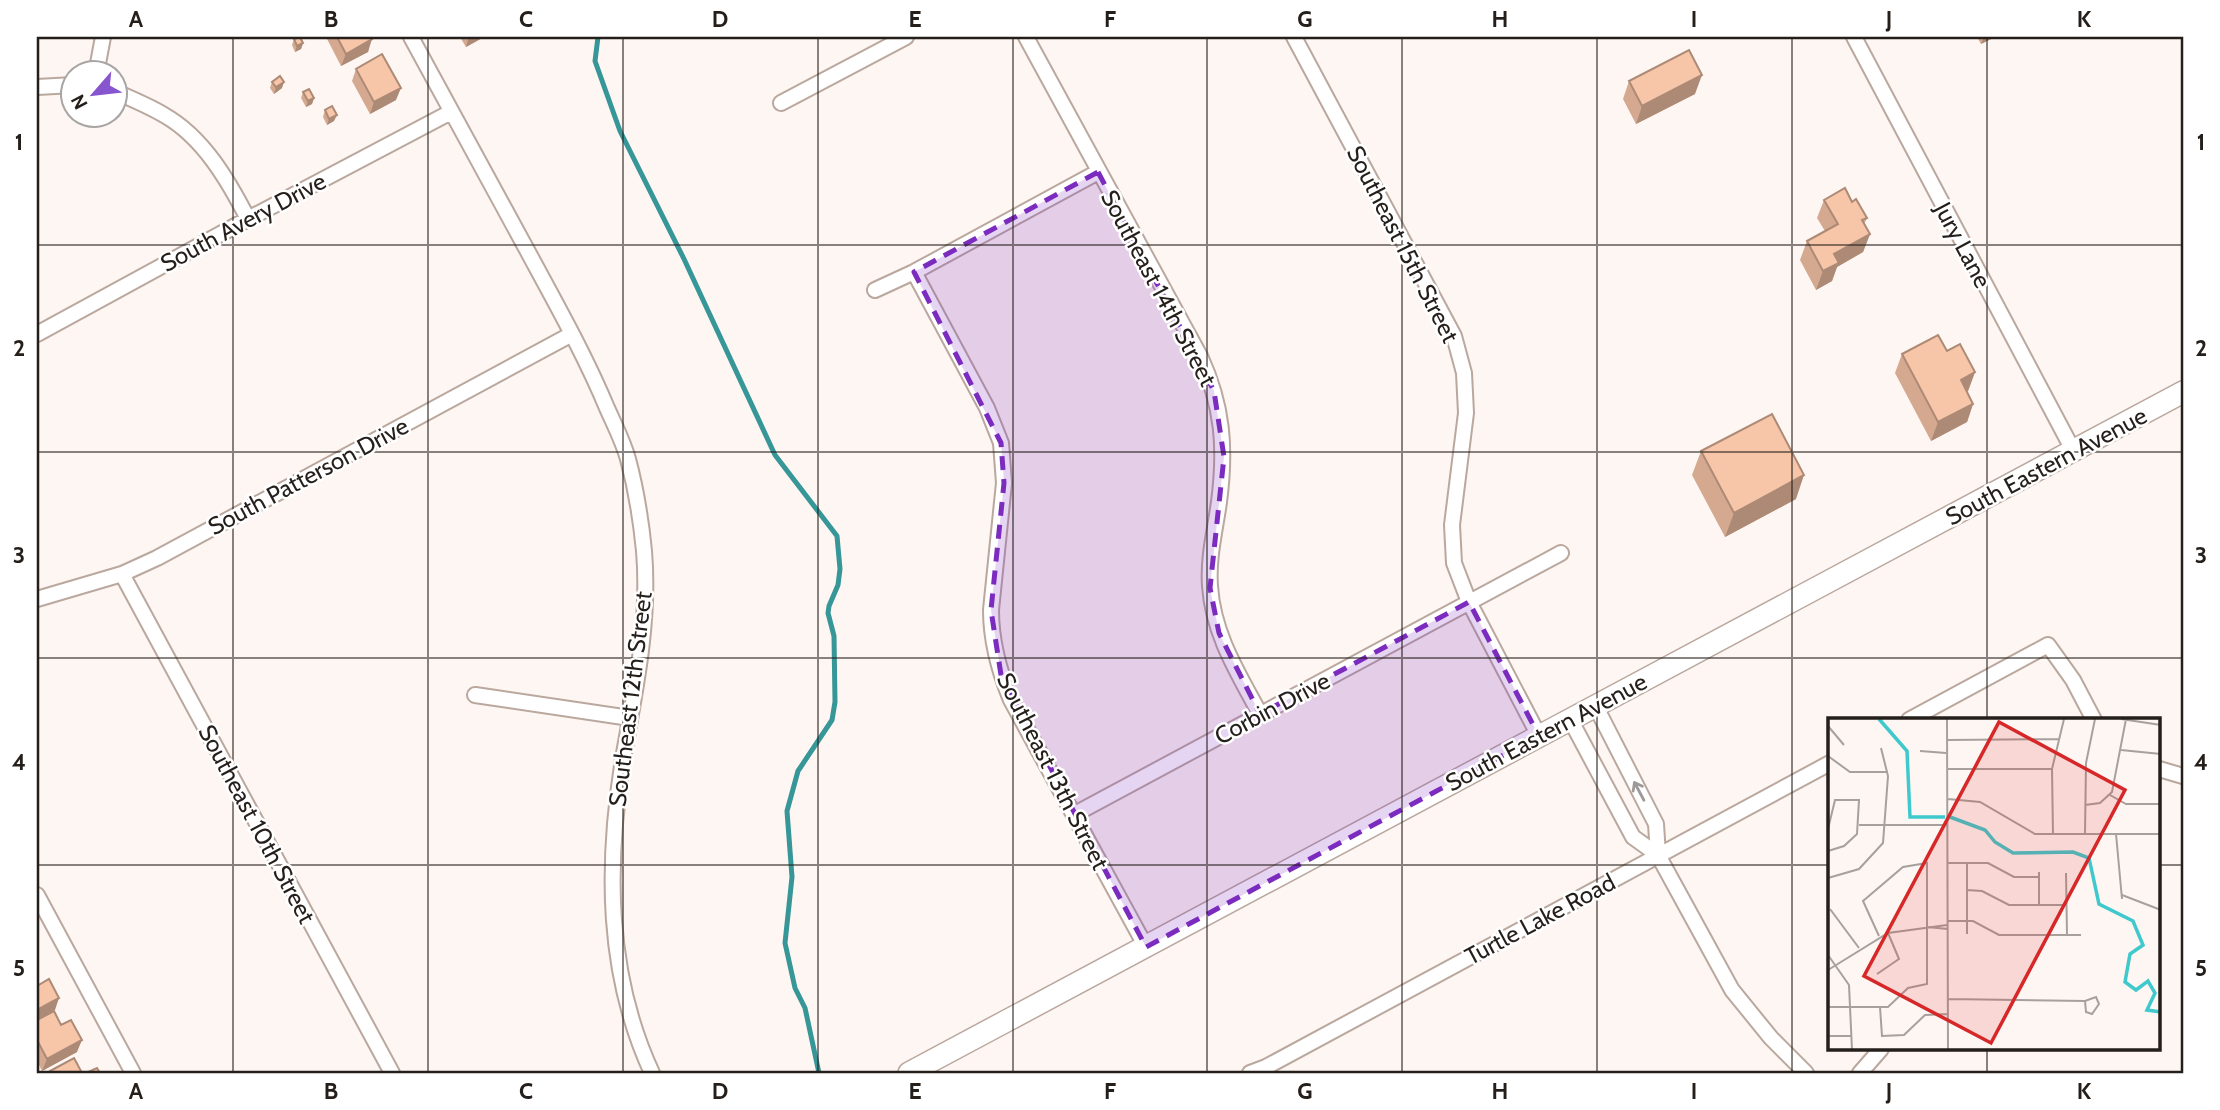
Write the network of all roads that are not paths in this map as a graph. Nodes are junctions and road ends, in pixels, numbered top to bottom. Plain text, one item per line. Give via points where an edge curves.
1 (103, 37) edge
2 (411, 37) edge
3 (906, 37) edge
4 (1026, 37) edge
5 (1294, 37) edge
6 (1854, 37) edge
7 (99, 60) edge
8 (60, 86) edge
9 (37, 87) edge
10 (130, 98) edge
11 (781, 103) dead end
12 (451, 112) junction
13 (1098, 172) junction
14 (248, 219) junction
15 (914, 272) junction
16 (875, 290) dead end
17 (37, 334) edge
18 (572, 334) junction
19 (2182, 397) edge
20 (2074, 452) junction
21 (1561, 553) dead end
22 (122, 574) junction
23 (37, 599) edge
24 (1469, 602) junction
25 (475, 695) dead end
26 (1595, 705) junction
27 (1261, 714) junction
28 (630, 718) junction
29 (1913, 718) edge
30 (2093, 718) edge
31 (1570, 719) junction
32 (1539, 736) junction
33 (1828, 764) edge
34 (2160, 769) edge
35 (2183, 776) edge
36 (1075, 814) junction
37 (1658, 855) junction
38 (37, 895) edge
39 (1146, 947) junction
40 (1880, 1050) edge
41 (133, 1073) edge
42 (392, 1073) edge
43 (652, 1073) edge
44 (909, 1073) edge
45 (1250, 1073) edge
46 (1806, 1073) edge
47 (1860, 1073) edge

1 - 7 street
2 - 12 street, Southeast 12th Street
3 - 11 street
4 - 13 street, Southeast 14th Street
5 - 24 street, Southeast 15th Street via 1454,336 1464,373 1466,413 1452,548
6 - 20 street, Jury Lane
8 - 9 street
10 - 14 street via 183,127 229,182
12 - 14 street, South Avery Drive
12 - 18 street, Southeast 12th Street
13 - 15 street
13 - 27 street, Southeast 14th Street via 1200,356 1214,391 1224,457 1209,561 1213,612 1219,633
14 - 17 street, South Avery Drive
15 - 16 street
15 - 36 street, Southeast 13th Street via 1001,443 1004,483 991,610 995,652 1011,700
18 - 22 street, South Patterson Drive
18 - 28 street, Southeast 12th Street via 627,457 640,523 644,621
19 - 20 main road, South Eastern Avenue
20 - 26 main road, South Eastern Avenue
21 - 24 street, Corbin Drive
22 - 23 street, South Patterson Drive
22 - 42 street, Southeast 10th Street
24 - 27 street, Corbin Drive
24 - 32 street, Southeast 15th Street
25 - 28 street
26 - 31 main road, South Eastern Avenue
37 -> 26 street via 1656,824
27 - 36 street, Corbin Drive
28 - 43 street, Southeast 12th Street via 615,816 615,948 632,1026
29 - 30 street via 2048,645
31 - 32 main road, South Eastern Avenue
31 - 37 street via 1633,837
32 - 39 main road, South Eastern Avenue
33 - 37 street, Turtle Lake Road
34 - 35 street
36 - 39 street, Southeast 13th Street
37 - 45 street, Turtle Lake Road
37 - 46 street via 1732,990
38 - 41 street
39 - 44 main road, South Eastern Avenue
40 - 47 street

